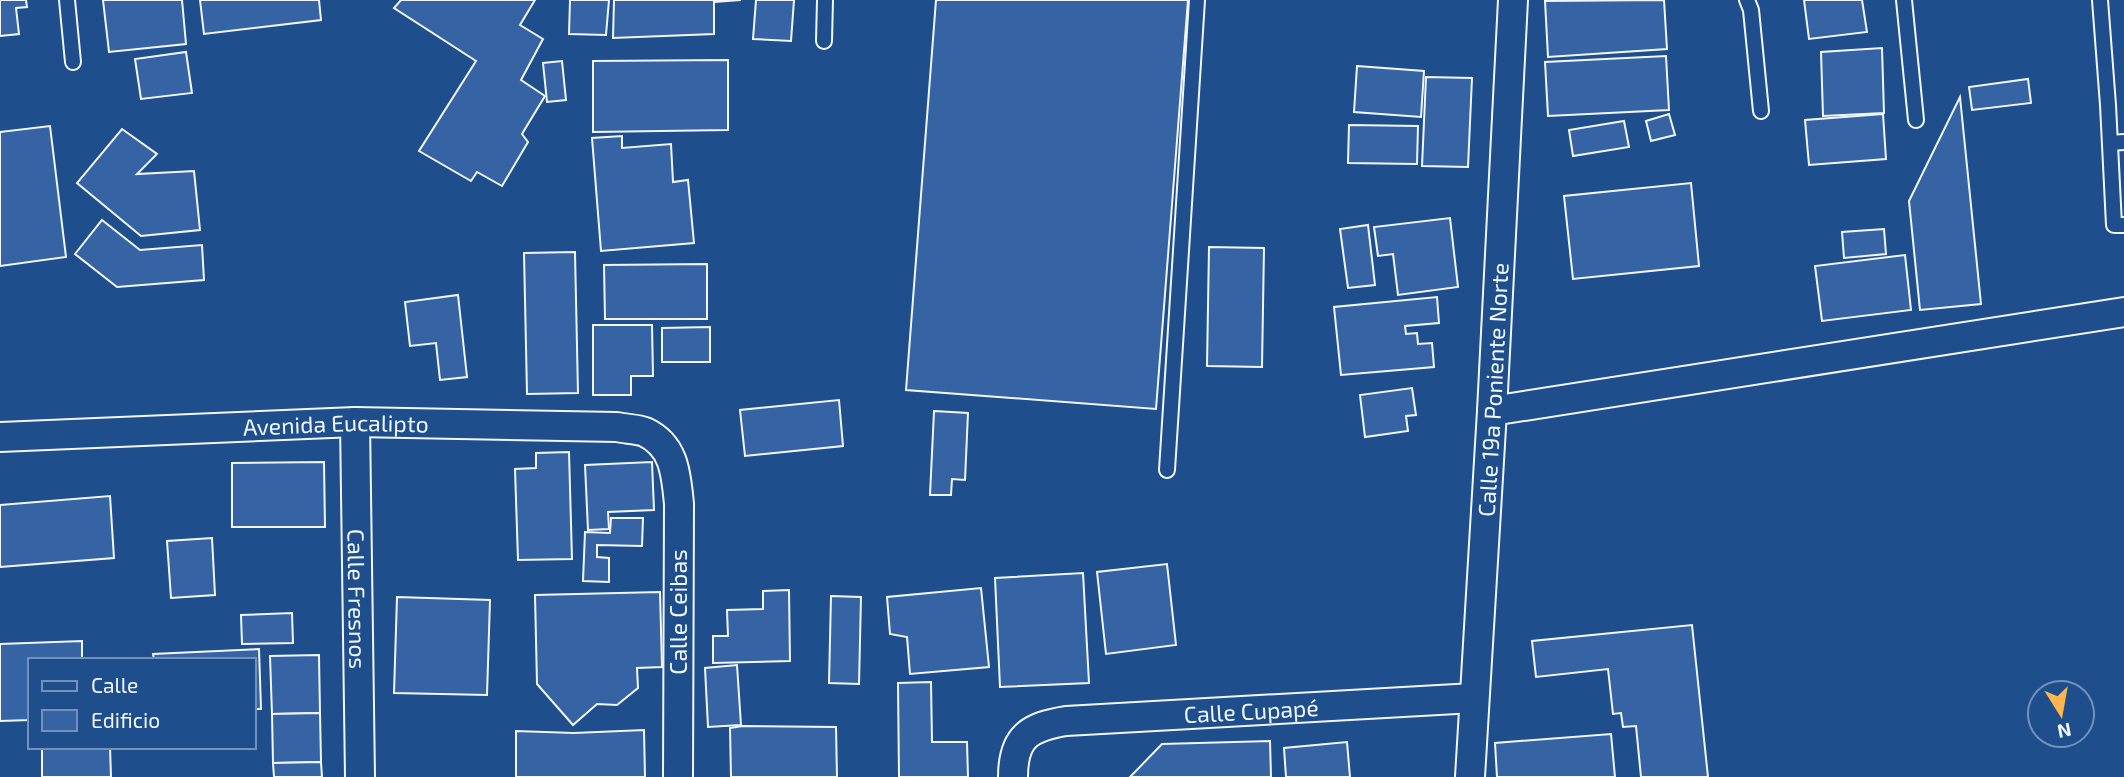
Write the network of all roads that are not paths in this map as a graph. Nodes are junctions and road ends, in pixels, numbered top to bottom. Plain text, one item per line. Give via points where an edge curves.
1 (67, 0) edge
2 (825, 0) edge
3 (1197, 0) edge
4 (1513, 0) edge
5 (1747, 0) edge
6 (1904, 0) edge
7 (2100, 0) edge
8 (824, 41) dead end
9 (73, 62) dead end
10 (1761, 111) dead end
11 (1916, 120) dead end
12 (2117, 142) edge
13 (2124, 225) edge
14 (2124, 312) edge
15 (1492, 411) junction
16 (355, 422) junction
17 (0, 437) edge
18 (667, 448) joint
19 (1167, 470) dead end
20 (1474, 698) junction
21 (360, 777) edge
22 (678, 777) edge
23 (1013, 777) edge
24 (1470, 777) edge

1 - 9 lane
2 - 8 lane
3 - 19 lane
4 - 15 street, Calle 19a Poniente Norte
5 - 10 lane
6 - 11 lane
7 - 12 lane
12 - 13 lane via 2114,225
14 - 15 street
15 - 20 street, Calle 19a Poniente Norte
16 - 17 street, Avenida Eucalipto
16 - 18 street, Avenida Eucalipto via 617,427 644,432
16 - 21 street, Calle Fresnos
18 - 22 street, Calle Ceibas via 679,504
20 - 23 street, Calle Cupapé via 1048,723 1031,730 1018,743
20 - 24 street, Calle 19a Poniente Norte

